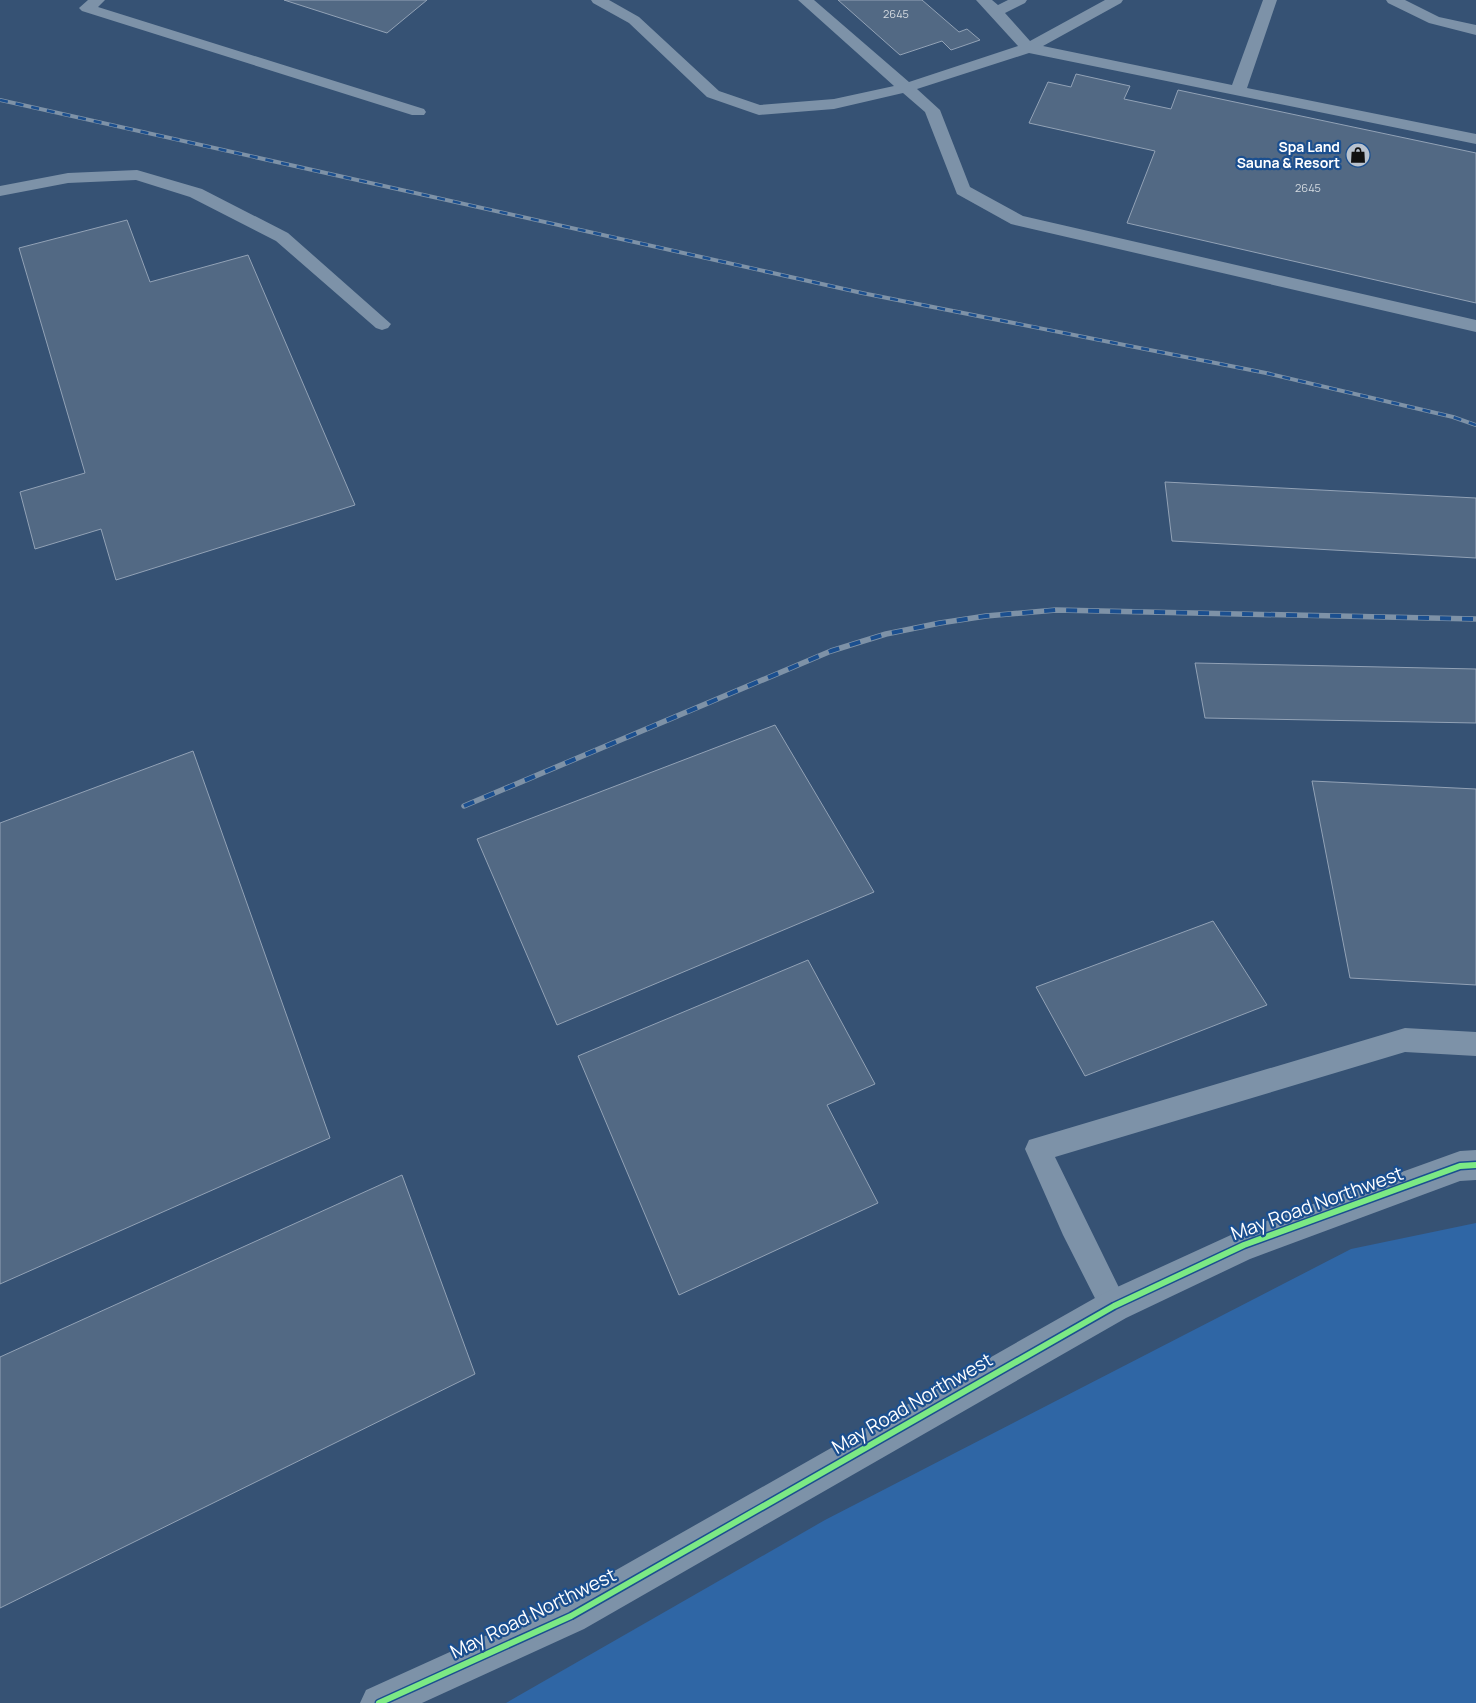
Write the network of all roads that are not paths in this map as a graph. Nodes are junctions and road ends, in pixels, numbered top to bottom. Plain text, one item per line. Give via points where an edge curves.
1 (98, 0) edge
2 (598, 0) edge
3 (805, 0) edge
4 (983, 0) edge
5 (1020, 0) edge
6 (1116, 0) edge
7 (1270, 0) edge
8 (1393, 0) edge
9 (996, 12) junction
10 (1476, 30) edge
11 (1028, 48) junction
12 (905, 88) junction
13 (1238, 91) junction
14 (418, 112) dead end
15 (1476, 140) edge
16 (0, 191) edge
17 (382, 324) dead end
18 (1476, 326) edge
19 (1476, 1044) edge
20 (1476, 1165) edge
21 (1114, 1306) junction
22 (379, 1703) edge

1 - 14 lane via 87,8
2 - 12 lane via 634,20 713,94 759,110 834,104
3 - 12 lane
4 - 9 lane
5 - 9 lane
6 - 11 lane
7 - 13 lane
8 - 10 lane via 1434,20
9 - 11 lane
11 - 12 lane
11 - 13 lane
12 - 18 lane via 932,110 963,190 1017,220
13 - 15 lane
16 - 17 lane via 68,178 137,175 196,193 282,237
19 - 21 lane via 1405,1040 1038,1149
20 - 21 street, May Road Northwest via 1460,1166 1244,1245
21 - 22 street, May Road Northwest via 571,1616

